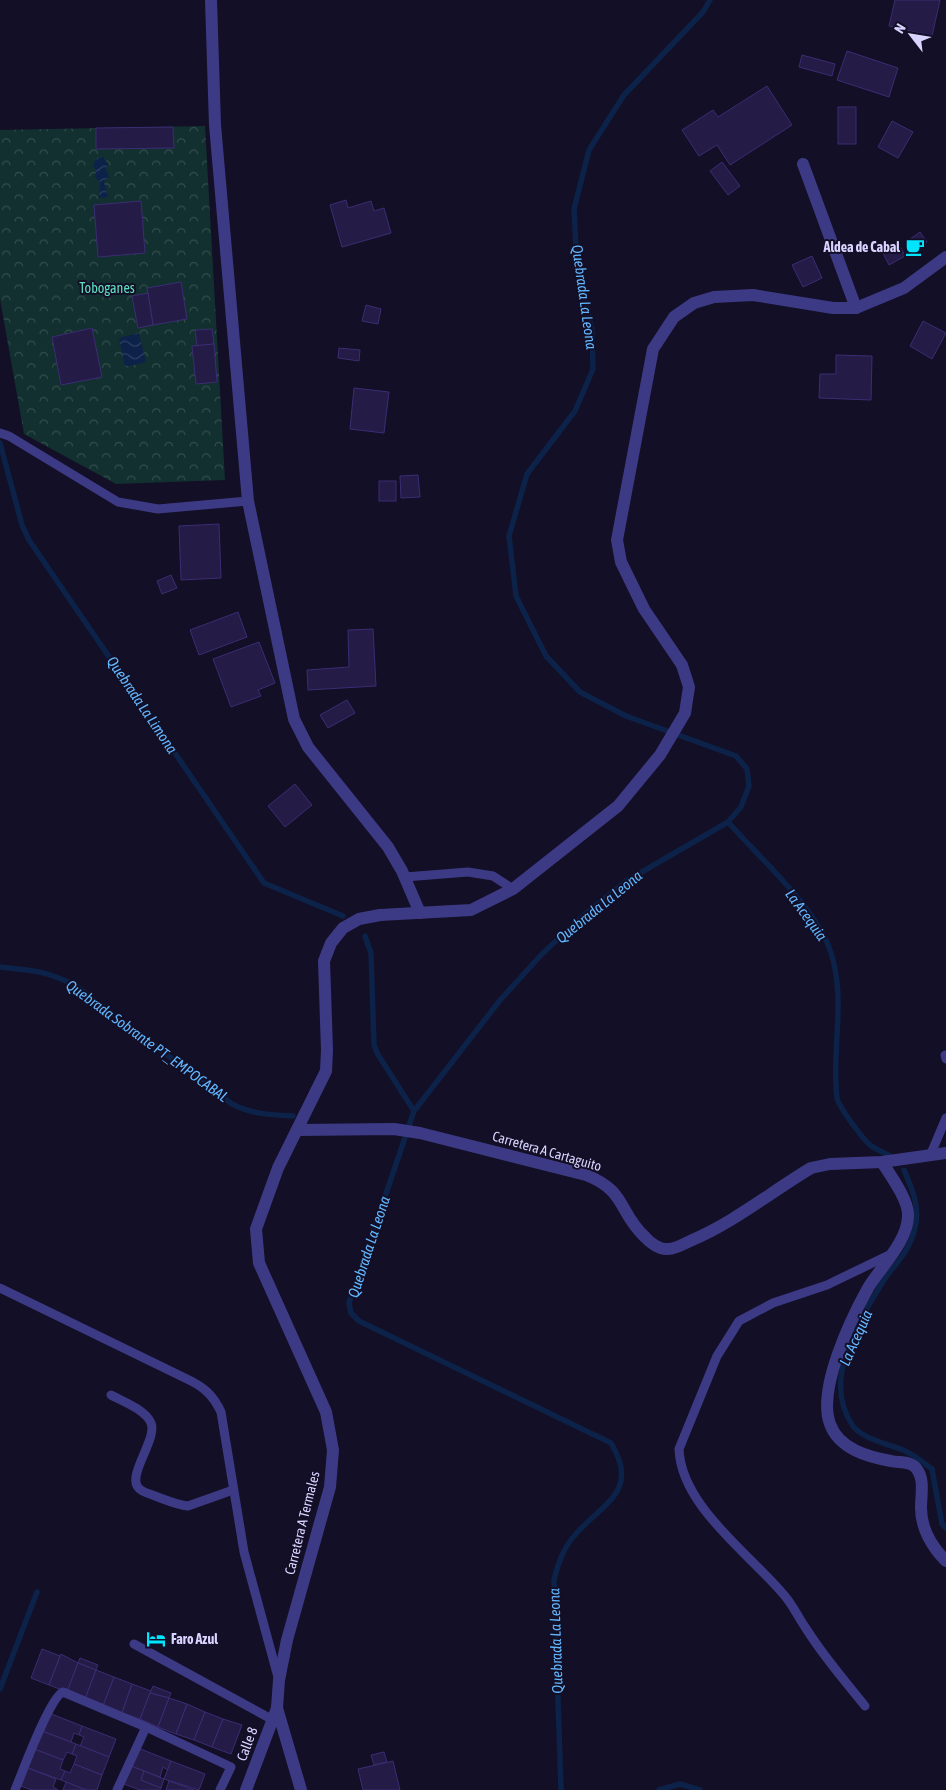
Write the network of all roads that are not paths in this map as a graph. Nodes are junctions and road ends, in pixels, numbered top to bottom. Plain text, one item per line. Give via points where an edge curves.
1 (212, 0) edge
2 (803, 164) dead end
3 (946, 257) edge
4 (856, 308) junction
5 (0, 433) edge
6 (248, 501) junction
7 (405, 877) junction
8 (513, 889) junction
9 (420, 912) junction
10 (946, 1118) edge
11 (298, 1130) junction
12 (946, 1153) edge
13 (930, 1156) junction
14 (882, 1162) junction
15 (892, 1254) junction
16 (0, 1288) edge
17 (111, 1395) dead end
18 (233, 1490) junction
19 (946, 1561) edge
20 (134, 1644) dead end
21 (279, 1680) junction
22 (865, 1706) dead end
23 (275, 1714) junction
24 (146, 1727) junction
25 (15, 1790) edge
26 (117, 1790) edge
27 (220, 1790) edge
28 (246, 1790) edge
29 (301, 1790) edge

1 - 6 street via 215,125
2 - 4 street
3 - 4 street via 904,288
4 - 8 street, Carretera A Termales via 833,308 753,294 714,298 694,303 674,317 653,348 617,540 621,562 644,609 682,665 688,687 685,713 660,755 618,806
5 - 6 lane via 118,502 158,508
6 - 7 street via 294,719 308,747 388,848
7 - 8 lane via 468,872 493,876
7 - 9 street
8 - 9 street, Carretera A Termales via 471,910
9 - 11 street, Carretera A Termales via 359,919 342,928 331,943 324,961 326,1071
10 - 13 lane
11 - 14 street, Carretera A Cartaguito via 394,1129 420,1132 586,1175 602,1181 618,1195 645,1238 668,1249 710,1232 811,1168
11 - 21 street, Carretera A Termales via 272,1182 256,1229 259,1263 326,1412 333,1450 330,1487
12 - 13 street, Carretera A Cartaguito
13 - 14 street, Carretera A Cartaguito
14 - 15 street via 898,1187 908,1215 904,1232
15 - 19 street via 868,1288 840,1347 827,1392 829,1424 842,1442 864,1455 910,1463 917,1469 923,1486 921,1510 925,1531
15 - 22 lane via 827,1285 773,1303 740,1321 717,1356 680,1449 686,1482 699,1501 785,1596 807,1631
16 - 18 lane via 202,1386 214,1398 221,1412
17 - 18 lane via 147,1417 152,1424 136,1475 140,1490 188,1506
18 - 21 lane via 244,1552
20 - 23 lane
21 - 23 street, Carretera A Termales
23 - 28 street, Calle 8
23 - 29 street, Carretera A Termales
24 - 25 lane via 66,1692 60,1694 49,1710
24 - 26 lane
24 - 27 lane via 230,1767

